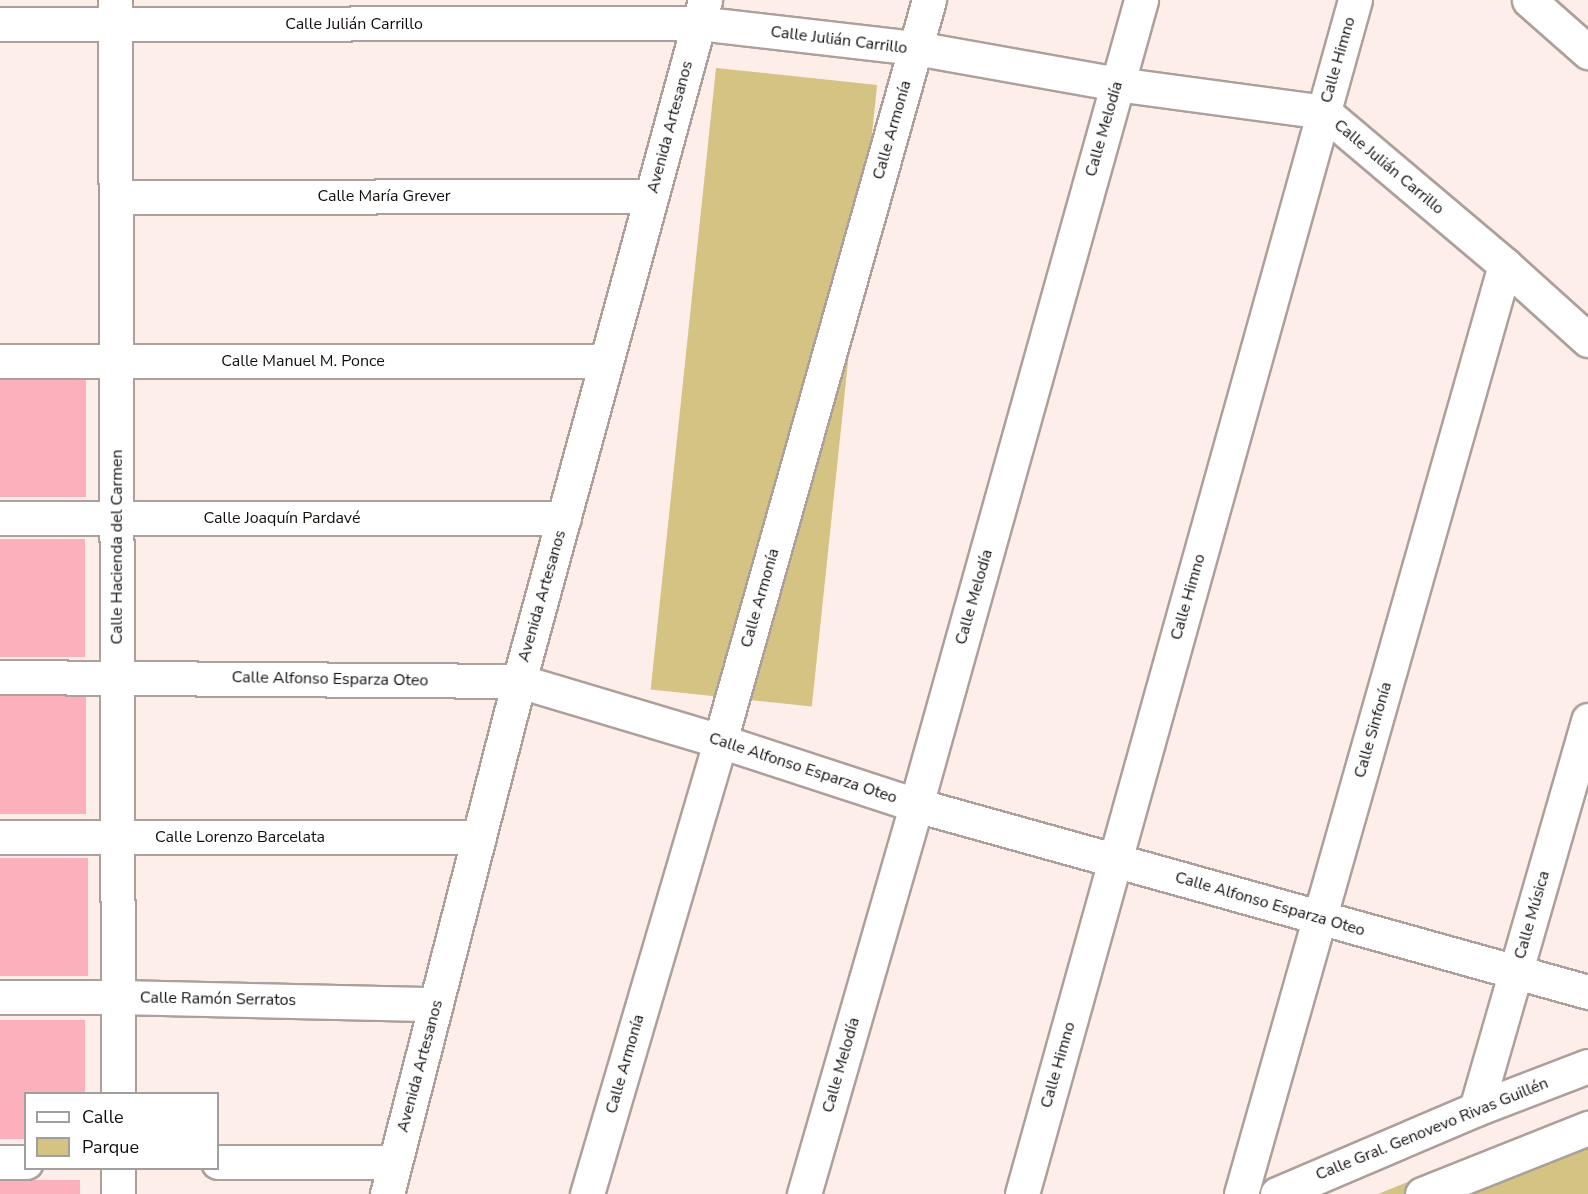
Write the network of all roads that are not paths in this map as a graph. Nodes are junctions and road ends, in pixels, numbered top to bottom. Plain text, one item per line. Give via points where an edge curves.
1 (929, 0) edge
2 (1141, 0) edge
3 (1355, 0) edge
4 (1529, 0) edge
5 (115, 12) edge
6 (702, 12) edge
7 (0, 24) edge
8 (915, 48) junction
9 (1588, 52) edge
10 (1117, 84) junction
11 (1324, 112) junction
12 (651, 196) junction
13 (116, 197) junction
14 (1505, 266) junction
15 (1588, 340) edge
16 (0, 361) edge
17 (117, 361) junction
18 (606, 361) junction
19 (0, 518) edge
20 (117, 518) junction
21 (564, 518) junction
22 (0, 677) edge
23 (117, 677) junction
24 (519, 681) junction
25 (1588, 720) edge
26 (720, 741) junction
27 (916, 805) junction
28 (0, 837) edge
29 (117, 837) junction
30 (479, 837) junction
31 (1115, 861) junction
32 (1320, 918) junction
33 (1515, 972) junction
34 (1588, 992) edge
35 (0, 997) edge
36 (118, 997) junction
37 (436, 1004) junction
38 (1588, 1066) edge
39 (118, 1092) edge
40 (1476, 1109) junction
41 (1588, 1128) edge
42 (0, 1162) edge
43 (24, 1162) edge
44 (219, 1162) edge
45 (395, 1162) junction
46 (118, 1170) edge
47 (118, 1194) edge
48 (387, 1194) edge
49 (587, 1194) edge
50 (804, 1194) edge
51 (1022, 1194) edge
52 (1241, 1194) edge
53 (1277, 1194) edge
54 (1422, 1194) edge

1 - 8 street, Calle Armonía
2 - 10 street, Calle Melodía
3 - 11 street, Calle Himno
4 - 9 street
5 - 6 street, Calle Julián Carrillo
5 - 7 street, Calle Julián Carrillo
5 - 13 street, Calle Hacienda del Carmen
6 - 8 street, Calle Julián Carrillo
6 - 12 street, Avenida Artesanos
8 - 10 street, Calle Julián Carrillo
8 - 26 street, Calle Armonía
10 - 11 street, Calle Julián Carrillo
10 - 27 street, Calle Melodía
11 - 14 street, Calle Julián Carrillo
11 - 31 street, Calle Himno
12 - 13 street, Calle María Grever
12 - 18 street, Avenida Artesanos
13 - 17 street, Calle Hacienda del Carmen
14 - 15 street, Calle Julián Carrillo
14 - 32 street, Calle Sinfonía
16 - 17 street, Calle Manuel M. Ponce
17 - 18 street, Calle Manuel M. Ponce
17 - 20 street, Calle Hacienda del Carmen
18 - 21 street, Avenida Artesanos
19 - 20 street, Calle Joaquín Pardavé
20 - 21 street, Calle Joaquín Pardavé
20 - 23 street, Calle Hacienda del Carmen
21 - 24 street, Avenida Artesanos
22 - 23 street, Calle Alfonso Esparza Oteo
23 - 24 street, Calle Alfonso Esparza Oteo
23 - 29 street, Calle Hacienda del Carmen
24 - 26 street, Calle Alfonso Esparza Oteo
24 - 30 street, Avenida Artesanos
25 - 33 street, Calle Música
26 - 27 street, Calle Alfonso Esparza Oteo
26 - 49 street, Calle Armonía
27 - 31 street, Calle Alfonso Esparza Oteo
27 - 50 street, Calle Melodía
28 - 29 street, Calle Lorenzo Barcelata
29 - 30 street, Calle Lorenzo Barcelata
29 - 36 street, Calle Hacienda del Carmen
30 - 37 street, Avenida Artesanos
31 - 32 street, Calle Alfonso Esparza Oteo
31 - 51 street, Calle Himno
32 - 33 street, Calle Alfonso Esparza Oteo
32 - 52 street, Calle Sinfonía
33 - 34 street, Calle Alfonso Esparza Oteo
33 - 40 street, Calle Música
35 - 36 street, Calle Ramón Serratos
36 - 37 street, Calle Ramón Serratos
36 - 39 street, Calle Hacienda del Carmen
37 - 45 street, Avenida Artesanos
38 - 40 street, Calle Gral. Genovevo Rivas Guillén
40 - 53 street, Calle Gral. Genovevo Rivas Guillén
41 - 54 street
42 - 43 street
44 - 45 street
45 - 48 street, Avenida Artesanos
46 - 47 street

